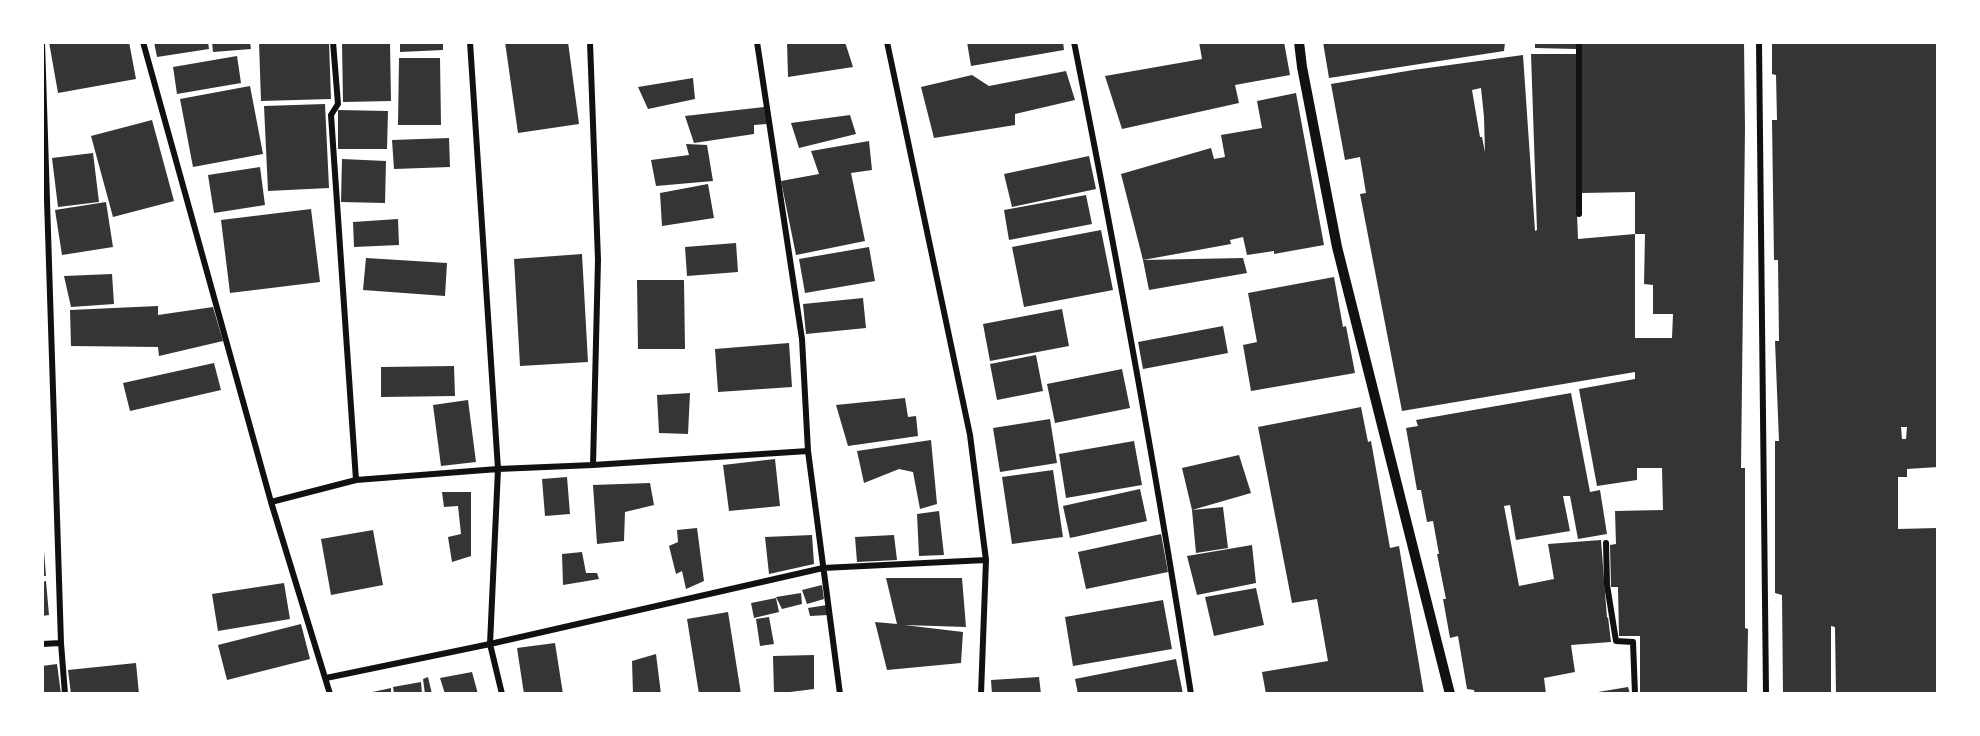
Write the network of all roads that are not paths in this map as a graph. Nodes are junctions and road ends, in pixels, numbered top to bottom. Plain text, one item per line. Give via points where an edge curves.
1 (42, 42) edge
2 (143, 42) edge
3 (333, 42) edge
4 (470, 42) edge
5 (590, 42) edge
6 (757, 42) edge
7 (887, 42) edge
8 (1074, 42) edge
9 (1299, 42) edge
10 (1579, 42) edge
11 (1759, 42) edge
12 (1579, 214) dead end
13 (808, 451) junction
14 (593, 465) junction
15 (498, 469) junction
16 (356, 480) junction
17 (271, 502) junction
18 (1606, 543) dead end
19 (986, 560) junction
20 (823, 568) junction
21 (61, 643) junction
22 (42, 644) edge
23 (490, 644) junction
24 (326, 678) junction
25 (65, 694) edge
26 (330, 694) edge
27 (502, 694) edge
28 (840, 694) edge
29 (981, 694) edge
30 (1191, 694) edge
31 (1450, 694) edge
32 (1635, 694) edge
33 (1767, 694) edge

1 - 21 street
2 - 17 street
3 - 16 street via 338,104 331,115
4 - 15 street
5 - 14 street via 598,260
6 - 13 street via 802,339
7 - 19 street via 970,435
8 - 30 street
9 - 31 street via 1337,247
10 - 12 street
11 - 33 street
13 - 14 street
13 - 20 street
14 - 15 street
15 - 16 street
15 - 23 street
16 - 17 street
17 - 24 street
18 - 32 street via 1607,585 1616,641 1633,642
19 - 20 street
19 - 29 street
20 - 23 street
20 - 28 street
21 - 22 street
21 - 25 street
23 - 24 street
23 - 27 street
24 - 26 street

